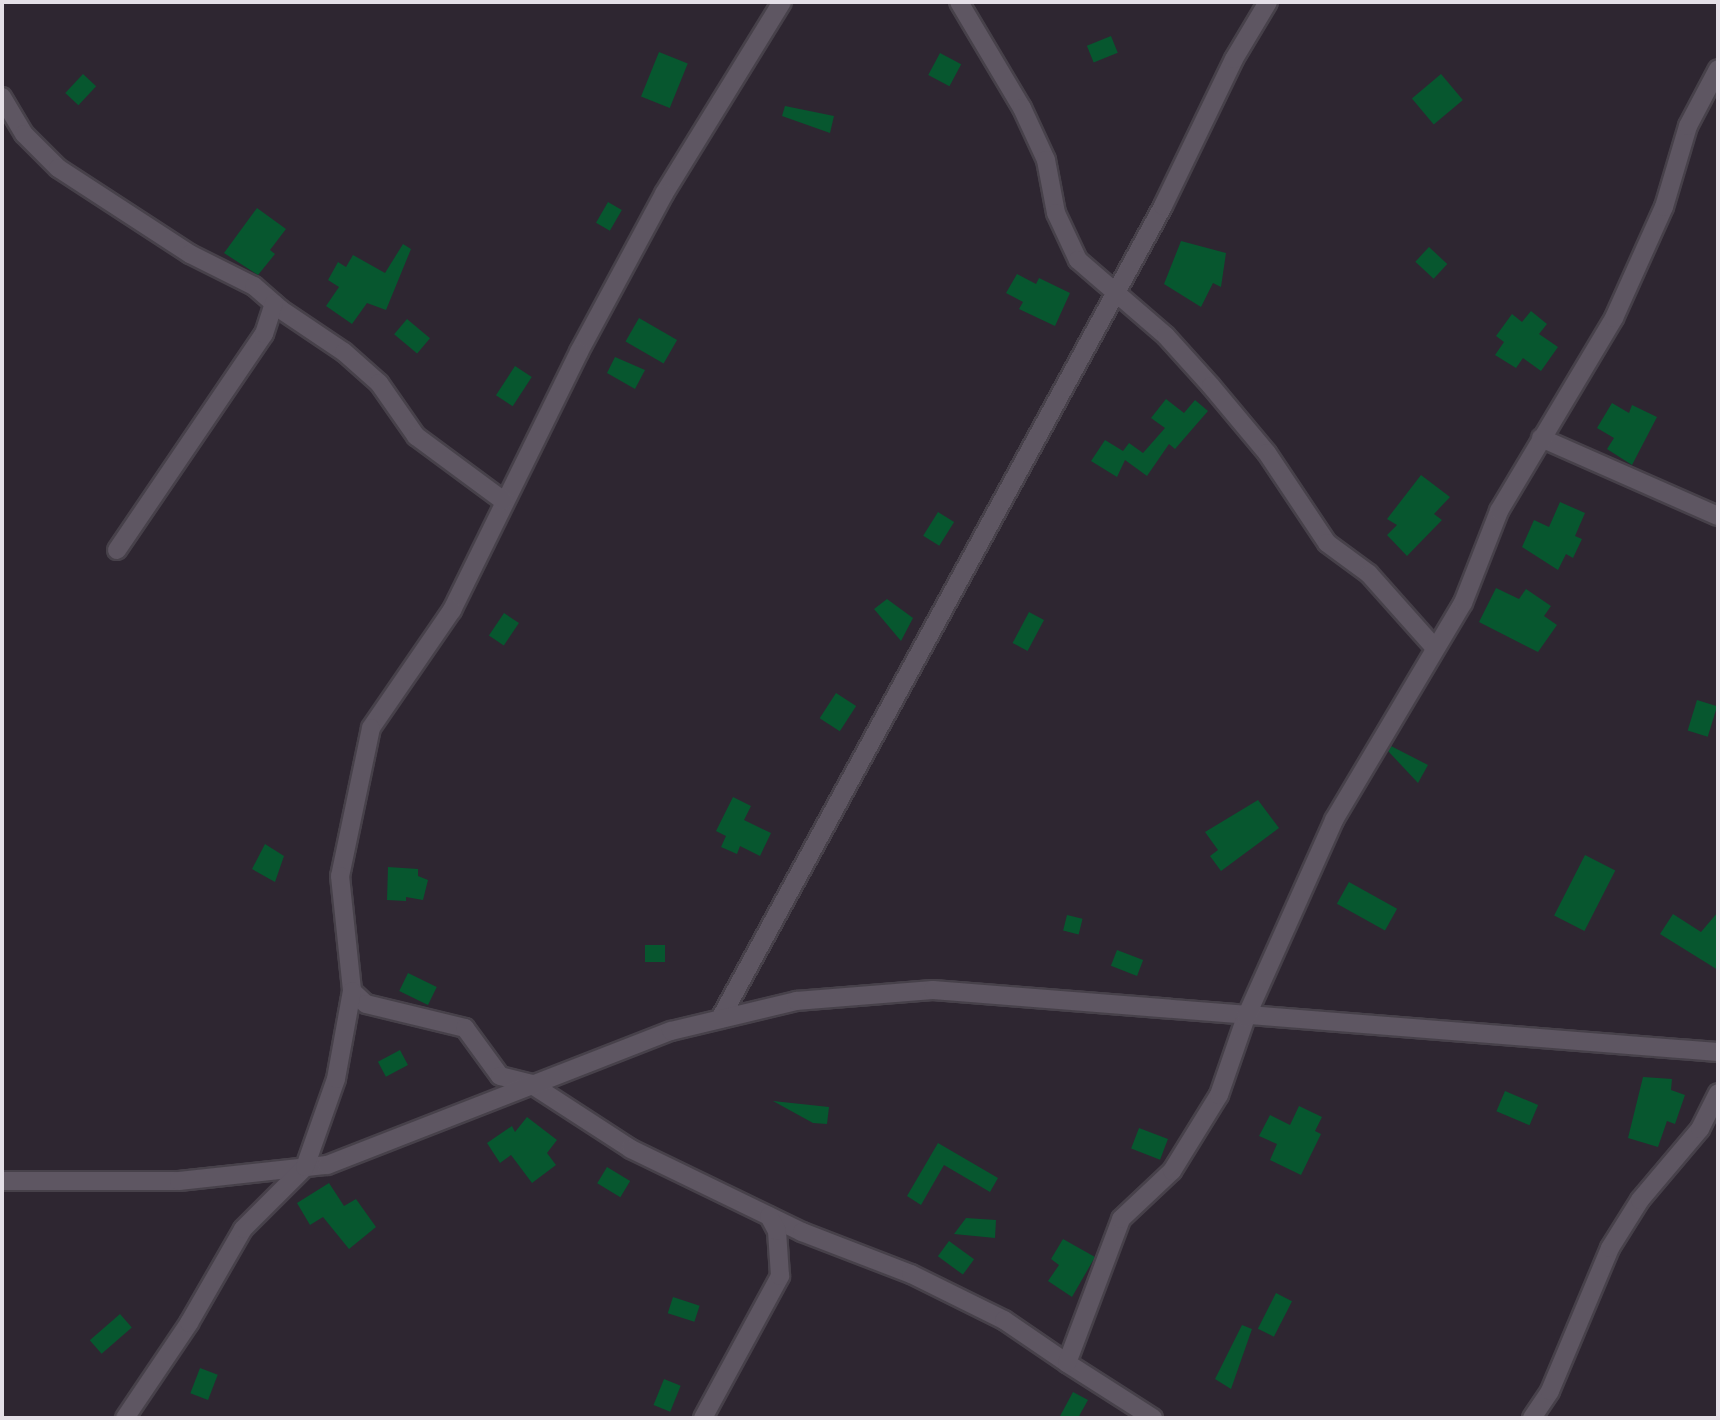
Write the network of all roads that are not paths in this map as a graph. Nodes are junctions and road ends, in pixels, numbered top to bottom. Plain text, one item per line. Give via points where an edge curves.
1 (782, 2) edge
2 (960, 2) edge
3 (1268, 2) edge
4 (1718, 69) edge
5 (2, 97) edge
6 (1116, 291) junction
7 (274, 304) junction
8 (295, 319) junction
9 (264, 334) junction
10 (1542, 438) junction
11 (504, 501) junction
12 (1718, 516) edge
13 (117, 550) dead end
14 (1435, 648) junction
15 (352, 991) junction
16 (1246, 1017) junction
17 (720, 1019) junction
18 (1717, 1048) edge
19 (531, 1084) junction
20 (1718, 1093) edge
21 (305, 1167) junction
22 (2, 1181) edge
23 (769, 1216) junction
24 (1067, 1363) junction
25 (125, 1418) edge
26 (703, 1418) edge
27 (1153, 1418) edge
28 (1532, 1418) edge

1 - 11 street via 664,194
2 - 6 street via 1041,149 1056,213 1079,260
3 - 6 street
4 - 10 street via 1688,126 1664,207 1614,318
5 - 7 street via 24,134 58,167 190,254 254,286
6 - 14 street via 1211,386 1266,453 1328,543 1369,574
6 - 17 street
7 - 8 street
7 - 9 street
8 - 9 street
8 - 11 street via 379,383 416,436
9 - 13 street
10 - 12 street
10 - 14 street via 1499,511 1463,603
11 - 15 street via 452,610 371,728 340,876
14 - 16 street via 1334,820
15 - 19 street via 366,1004 465,1028 500,1076
15 - 21 street via 335,1079
16 - 17 street via 933,990 796,1001
16 - 18 street
16 - 24 street via 1219,1094 1179,1160 1121,1219
17 - 19 street via 671,1031
19 - 21 street via 327,1165
19 - 23 street via 631,1149
20 - 28 street via 1700,1129 1640,1200 1610,1248 1550,1391
21 - 22 street via 179,1181
21 - 25 street via 243,1229 189,1323
23 - 24 street via 911,1275 1004,1320
23 - 26 street via 777,1231 780,1276
24 - 27 street

